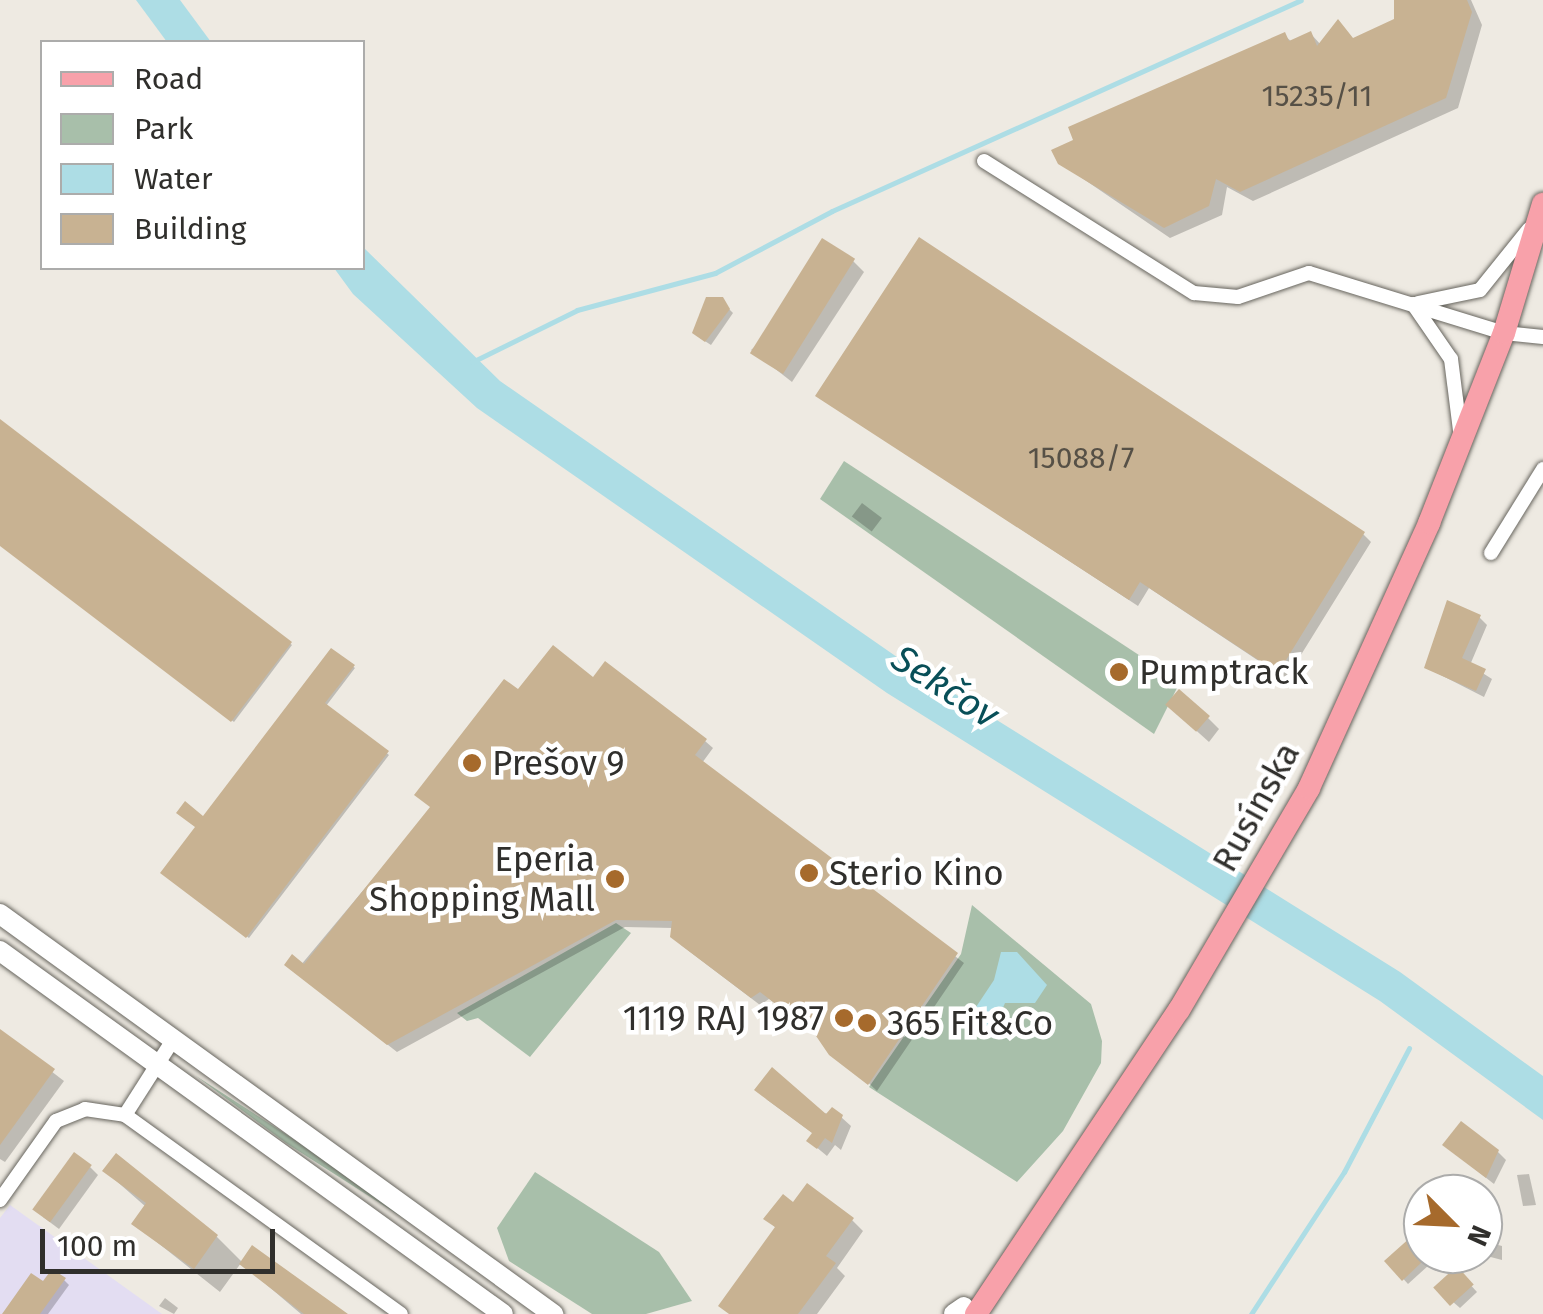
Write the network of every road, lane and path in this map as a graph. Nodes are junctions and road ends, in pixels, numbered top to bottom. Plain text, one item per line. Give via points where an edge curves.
1 (984, 161) dead end
2 (1542, 214) edge
3 (1413, 304) junction
4 (1504, 332) junction
5 (1543, 337) edge
6 (1460, 442) junction
7 (1543, 469) edge
8 (1491, 553) dead end
9 (0, 914) edge
10 (0, 951) edge
11 (174, 1040) junction
12 (157, 1064) junction
13 (125, 1115) junction
14 (0, 1200) edge
15 (963, 1312) edge
16 (401, 1314) edge
17 (503, 1314) edge
18 (553, 1314) edge

1 - 3 street via 1194,293 1238,296 1309,273
2 - 3 street via 1480,290
2 - 4 main road, Rusínska
3 - 4 street
3 - 6 street via 1450,359
4 - 5 street
4 - 6 main road, Rusínska
6 - 15 main road, Rusínska via 1327,752 1280,841 1214,954 1034,1227
7 - 8 street
9 - 11 street
10 - 12 street
11 - 12 street
11 - 18 street
12 - 13 street
12 - 17 street
13 - 14 street via 85,1109 56,1121
13 - 16 street

